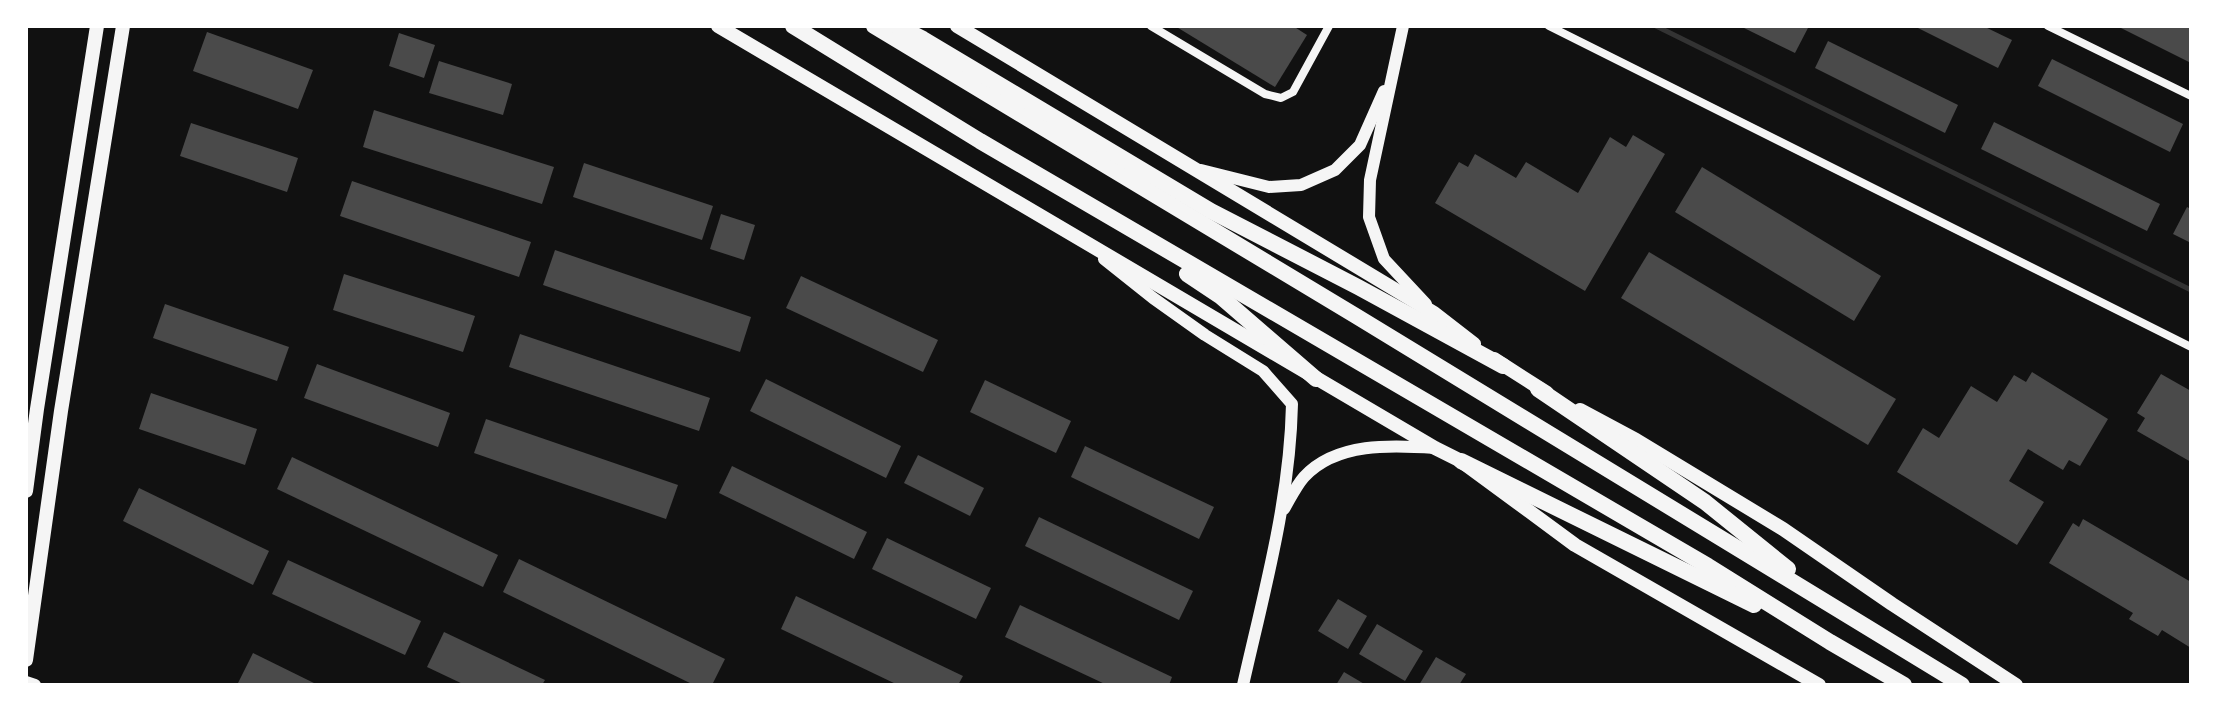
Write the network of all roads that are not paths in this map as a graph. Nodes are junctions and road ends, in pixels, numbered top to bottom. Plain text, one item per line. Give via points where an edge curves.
1 (97, 26) edge
2 (123, 26) edge
3 (718, 26) edge
4 (793, 26) edge
5 (874, 26) edge
6 (897, 26) edge
7 (957, 26) edge
8 (1151, 26) edge
9 (1329, 26) edge
10 (1403, 26) edge
11 (1549, 26) edge
12 (2048, 26) edge
13 (1391, 77) junction
14 (2191, 96) edge
15 (980, 141) junction
16 (1189, 167) junction
17 (1083, 243) junction
18 (1434, 313) junction
19 (2191, 347) edge
20 (1503, 366) junction
21 (1316, 379) junction
22 (1538, 389) junction
23 (1435, 448) junction
24 (1461, 461) junction
25 (26, 491) edge
26 (1282, 512) junction
27 (1840, 610) junction
28 (1830, 642) junction
29 (26, 660) edge
30 (26, 682) edge
31 (35, 685) edge
32 (1243, 685) edge
33 (1819, 685) edge
34 (1904, 685) edge
35 (1962, 685) edge
36 (2016, 685) edge

1 - 25 main road
2 - 29 main road
3 - 17 main road
4 - 15 highway
5 - 27 highway
6 - 20 highway via 1211,211
7 - 16 main road
8 - 9 street via 1265,94 1281,98 1293,92
10 - 13 street
11 - 19 street
12 - 14 street
13 - 16 street via 1360,145 1335,170 1301,185 1269,187
13 - 18 street via 1370,180 1369,217 1384,259
15 - 21 highway via 1220,296
15 - 28 highway
16 - 18 main road
17 - 21 main road
17 - 26 street via 1205,335 1263,371 1292,404
18 - 20 main road
20 - 22 main road
21 - 23 main road
22 - 27 highway via 1705,502
22 - 36 main road via 1636,440 1783,529
23 - 24 main road
23 - 26 street via 1362,449 1329,458 1304,477
24 - 28 highway
24 - 33 main road via 1575,545
26 - 32 street
27 - 35 highway
28 - 34 highway
30 - 31 street

